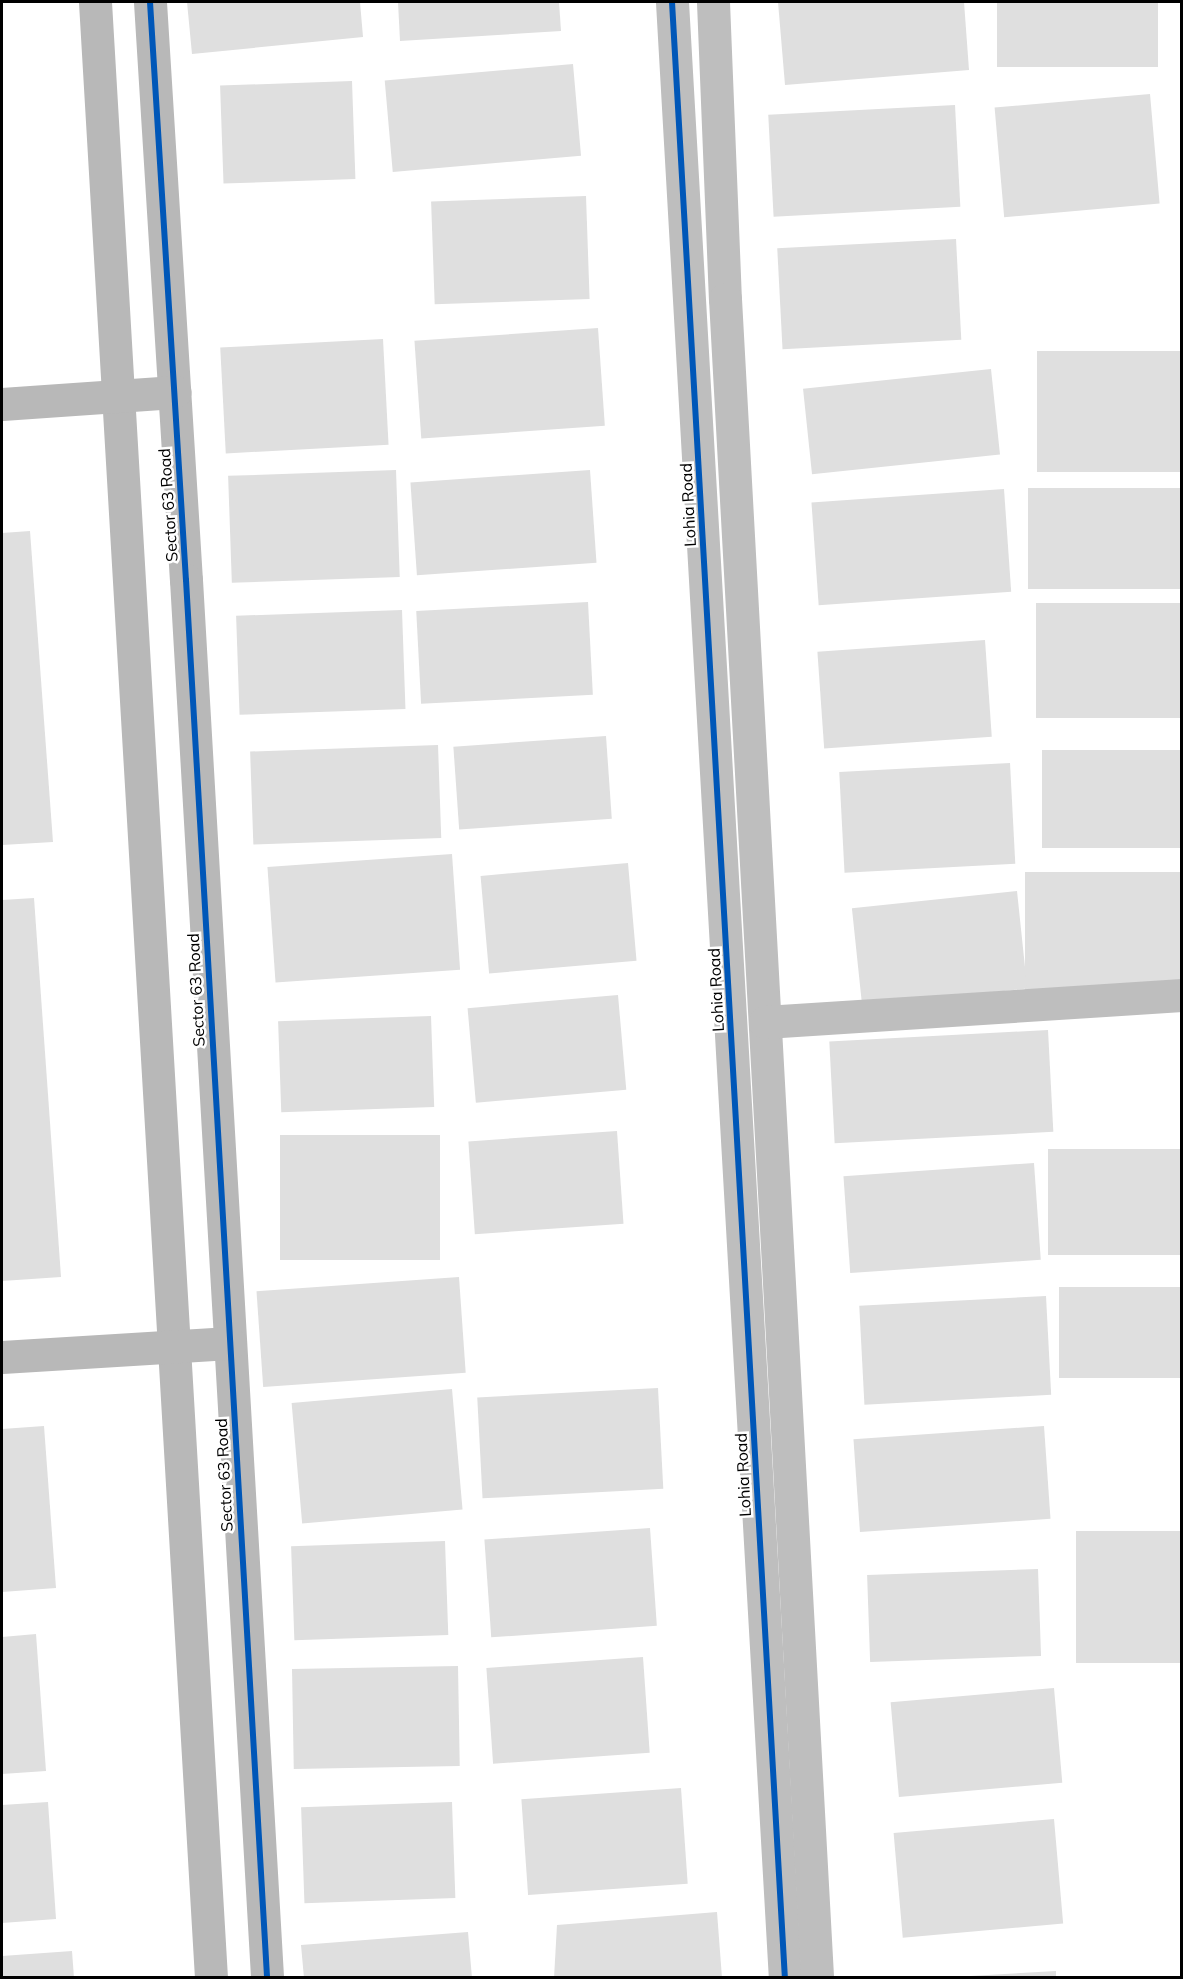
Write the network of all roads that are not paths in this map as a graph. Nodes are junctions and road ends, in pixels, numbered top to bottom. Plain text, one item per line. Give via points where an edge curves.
1 (95, 2) edge
2 (150, 2) edge
3 (672, 2) edge
4 (713, 2) edge
5 (174, 392) junction
6 (118, 396) junction
7 (2, 404) edge
8 (1182, 995) edge
9 (765, 1022) junction
10 (230, 1343) junction
11 (174, 1346) junction
12 (2, 1357) edge
13 (211, 1977) edge
14 (267, 1977) edge
15 (785, 1977) edge
16 (817, 1977) edge

1 - 6 street
2 - 5 street, Sector 63 Road
3 - 15 street, Lohia Road
4 - 9 street
5 - 6 street
5 - 10 street, Sector 63 Road
6 - 7 street
6 - 11 street
8 - 9 street
9 - 16 street
10 - 11 street
10 - 14 street, Sector 63 Road
11 - 12 street
11 - 13 street

